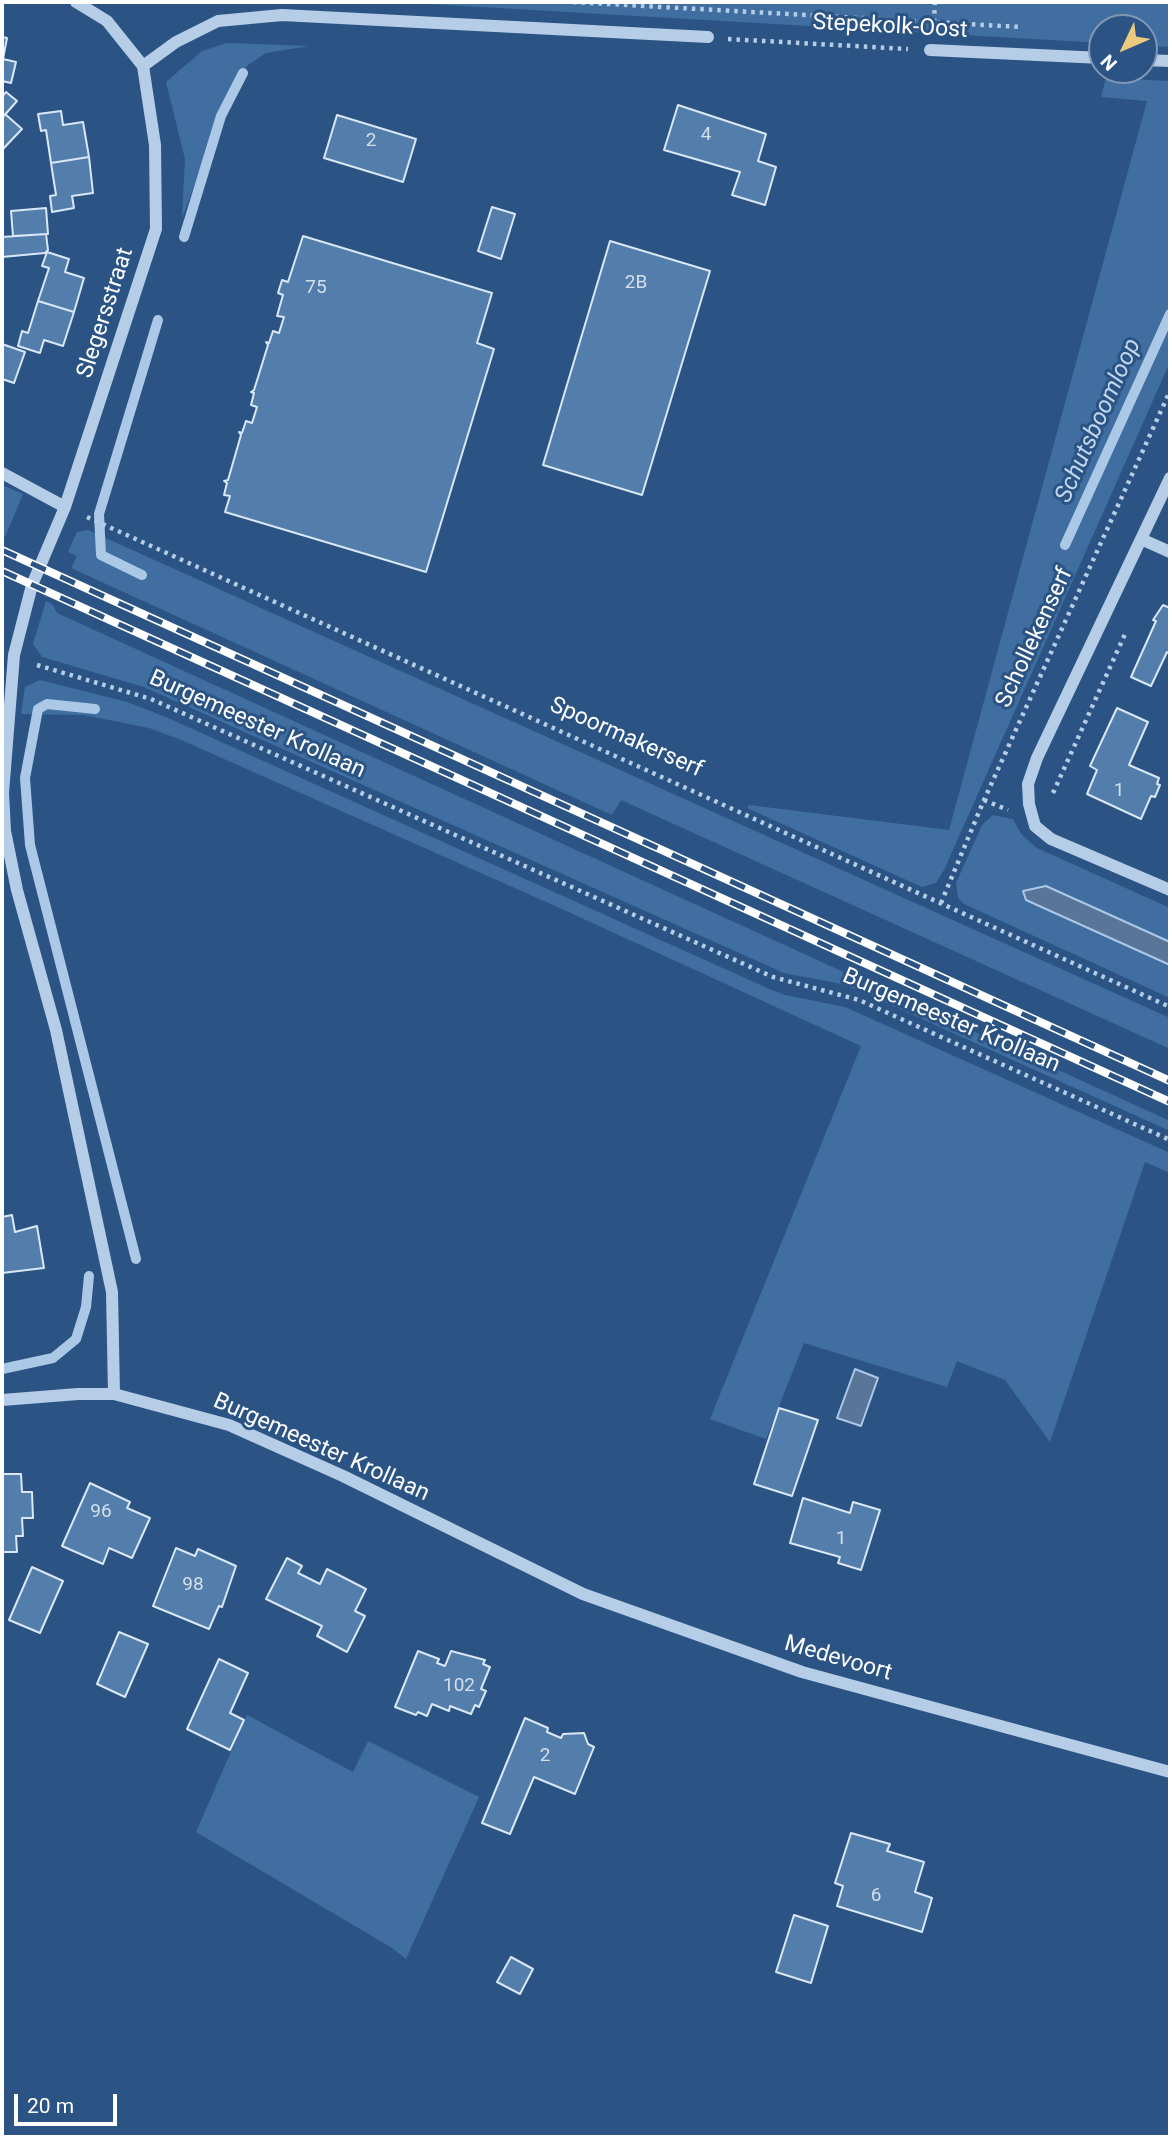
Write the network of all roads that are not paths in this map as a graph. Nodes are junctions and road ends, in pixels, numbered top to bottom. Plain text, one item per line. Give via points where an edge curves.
1 (76, 2) edge
2 (708, 37) road end
3 (930, 50) road end
4 (1088, 57) edge
5 (143, 66) junction
6 (2, 472) edge
7 (1170, 478) edge
8 (65, 507) junction
9 (1142, 539) junction
10 (1170, 552) edge
11 (2, 793) edge
12 (1170, 890) edge
13 (114, 1394) junction
14 (2, 1400) edge
15 (504, 1557) joint
16 (1170, 1772) edge

1 - 5 street via 107,21
2 - 5 street via 282,15 218,22 176,42
3 - 4 street, Stepekolk-Oost
5 - 8 street, Slegersstraat via 155,145 156,229
6 - 8 street
7 - 9 street
8 - 11 street, Slegersstraat via 32,585 14,655
9 - 10 street
9 - 12 street via 1037,758 1028,784 1029,804 1035,826 1051,839
11 - 13 street via 15,878 56,1030 113,1292
13 - 14 street, Burgemeester Krollaan
13 - 15 street, Burgemeester Krollaan via 229,1425
15 - 16 street, Medevoort via 583,1594 802,1672

